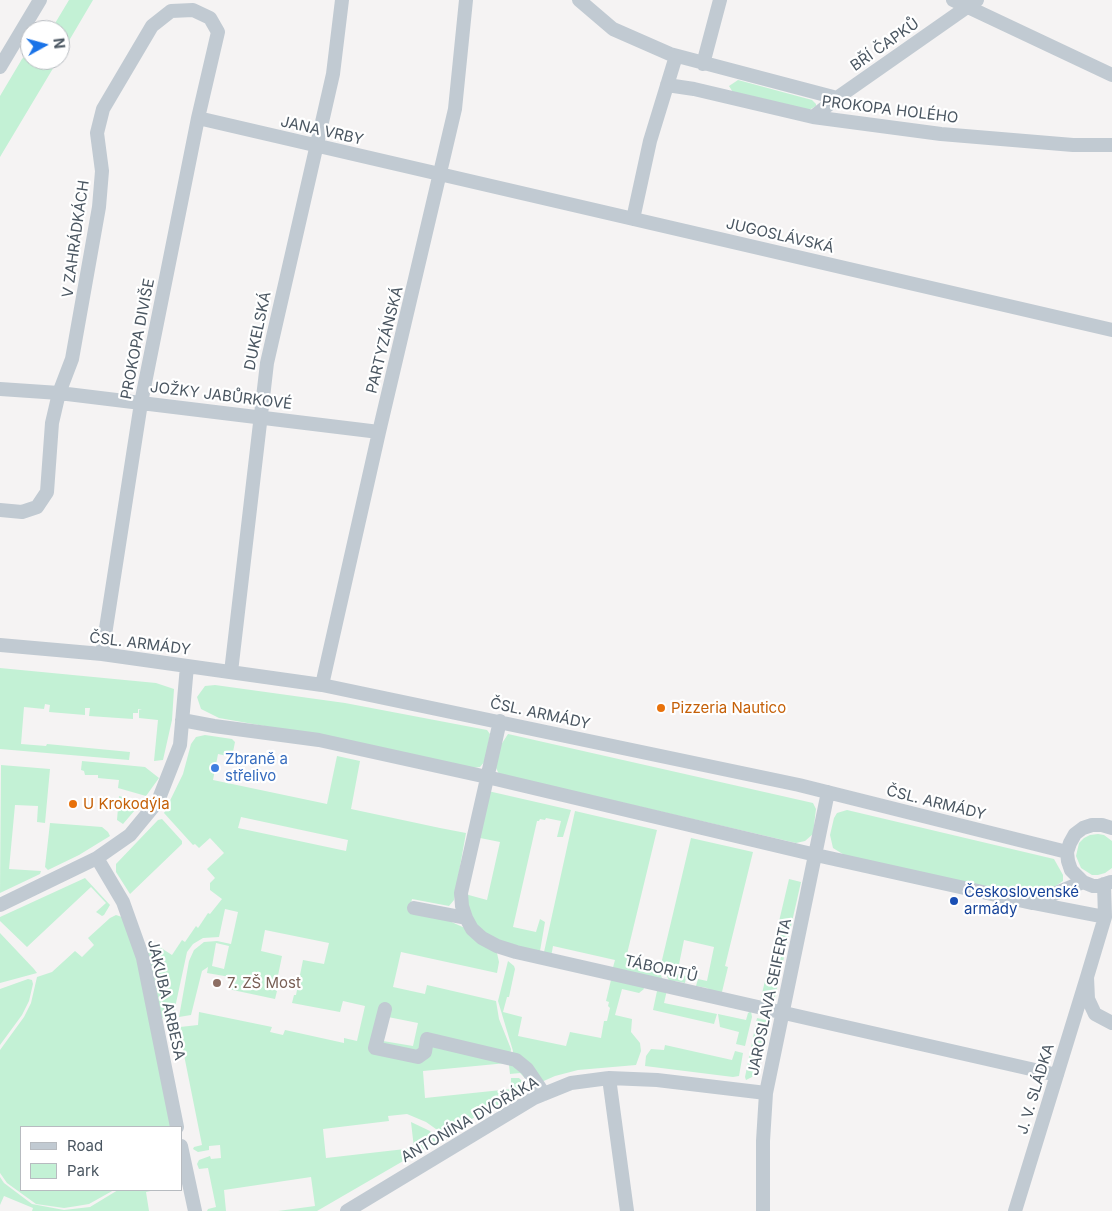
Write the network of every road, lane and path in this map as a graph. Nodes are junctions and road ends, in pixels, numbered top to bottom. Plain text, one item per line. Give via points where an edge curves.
1 (40, 0) edge
2 (342, 0) edge
3 (466, 0) edge
4 (579, 0) edge
5 (720, 0) edge
6 (953, 0) edge
7 (973, 3) edge
8 (218, 32) joint
9 (676, 56) junction
10 (703, 64) junction
11 (0, 67) edge
12 (1112, 75) edge
13 (667, 85) junction
14 (837, 98) junction
15 (813, 117) junction
16 (198, 118) junction
17 (1112, 145) edge
18 (316, 147) junction
19 (439, 176) junction
20 (632, 219) junction
21 (1112, 330) edge
22 (0, 389) edge
23 (59, 393) junction
24 (141, 403) junction
25 (260, 417) junction
26 (379, 432) junction
27 (0, 510) edge
28 (0, 645) edge
29 (102, 654) junction
30 (187, 666) junction
31 (231, 672) junction
32 (322, 685) junction
33 (182, 720) junction
34 (500, 722) junction
35 (487, 777) junction
36 (828, 792) junction
37 (1112, 828) edge
38 (1067, 852) junction
39 (816, 855) junction
40 (98, 858) junction
41 (1083, 882) junction
42 (1108, 883) edge
43 (1032, 903) junction
44 (0, 905) edge
45 (414, 908) dead end
46 (1105, 917) junction
47 (466, 918) junction
48 (1088, 977) junction
49 (385, 1009) dead end
50 (783, 1013) junction
51 (1112, 1022) edge
52 (1057, 1075) junction
53 (609, 1078) junction
54 (766, 1093) junction
55 (544, 1094) junction
56 (177, 1126) edge
57 (182, 1151) edge
58 (195, 1211) edge
59 (347, 1211) edge
60 (627, 1211) edge
61 (763, 1211) edge
62 (1015, 1211) edge

1 - 11 street
2 - 18 street, DUKELSKÁ via 332,74
3 - 19 street, PARTYZÁNSKÁ via 455,109
4 - 9 street, PROKOPA HOLÉHO via 613,29
5 - 10 street
6 - 7 street
7 - 12 street
7 - 14 street, BŘÍ ČAPKŮ
8 - 16 street, PROKOPA DIVIŠE
8 - 23 street, V ZAHRÁDKÁCH via 210,18 193,10 171,11 152,26 103,109 97,133 102,171 99,207 72,359
9 - 10 street, PROKOPA HOLÉHO
9 - 13 street
10 - 14 street, PROKOPA HOLÉHO
13 - 15 street, PROKOPA HOLÉHO
13 - 20 street
14 - 15 street, BŘÍ ČAPKŮ
15 - 17 street, PROKOPA HOLÉHO via 941,134
16 - 18 street, JANA VRBY
16 - 24 street, PROKOPA DIVIŠE
18 - 19 street, JANA VRBY
18 - 25 street, DUKELSKÁ via 267,363
19 - 20 street, JUGOSLÁVSKÁ
19 - 26 street, PARTYZÁNSKÁ
20 - 21 street, JUGOSLÁVSKÁ
22 - 23 street, JOŽKY JABŮRKOVÉ
23 - 24 street, JOŽKY JABŮRKOVÉ
23 - 27 street, V ZAHRÁDKÁCH via 52,424 47,492 37,507 22,512
24 - 25 street, JOŽKY JABŮRKOVÉ
24 - 29 street, PROKOPA DIVIŠE
25 - 26 street, JOŽKY JABŮRKOVÉ
25 - 31 street, DUKELSKÁ
26 - 32 street, PARTYZÁNSKÁ
28 - 29 street, ČSL. ARMÁDY
29 - 30 street, ČSL. ARMÁDY
30 - 31 street, ČSL. ARMÁDY
30 - 33 street
31 - 32 street, ČSL. ARMÁDY
32 - 34 street, ČSL. ARMÁDY
33 - 35 street via 319,740
33 - 40 street via 180,745 158,801 130,835
34 - 35 street, TÁBORITŮ
34 - 36 street, ČSL. ARMÁDY
35 - 39 street
35 - 47 street, TÁBORITŮ via 461,894
36 - 38 street, ČSL. ARMÁDY
36 - 39 street, JAROSLAVA SEIFERTA
37 - 38 street via 1097,825 1083,828 1075,834
38 - 41 street via 1071,870
39 - 43 street
39 - 50 street, JAROSLAVA SEIFERTA
40 - 44 street
40 - 56 street, JAKUBA ARBESA via 123,902 143,958
41 - 42 street via 1093,886
41 - 43 street
42 - 46 street, J. V. SLÁDKA
43 - 46 street
45 - 47 street
46 - 48 street, J. V. SLÁDKA
47 - 50 street, TÁBORITŮ via 482,938 516,952
48 - 51 street via 1088,999 1096,1014
48 - 52 street, J. V. SLÁDKA
49 - 55 street via 375,1048 418,1057 425,1052 428,1039 516,1060 527,1069
50 - 52 street, TÁBORITŮ
50 - 54 street, JAROSLAVA SEIFERTA
52 - 62 street, J. V. SLÁDKA
53 - 54 street, ANTONÍNA DVOŘÁKA via 657,1080
53 - 55 street, ANTONÍNA DVOŘÁKA via 571,1083
53 - 60 street
54 - 61 street, JAROSLAVA SEIFERTA
55 - 59 street, ANTONÍNA DVOŘÁKA
57 - 58 street

